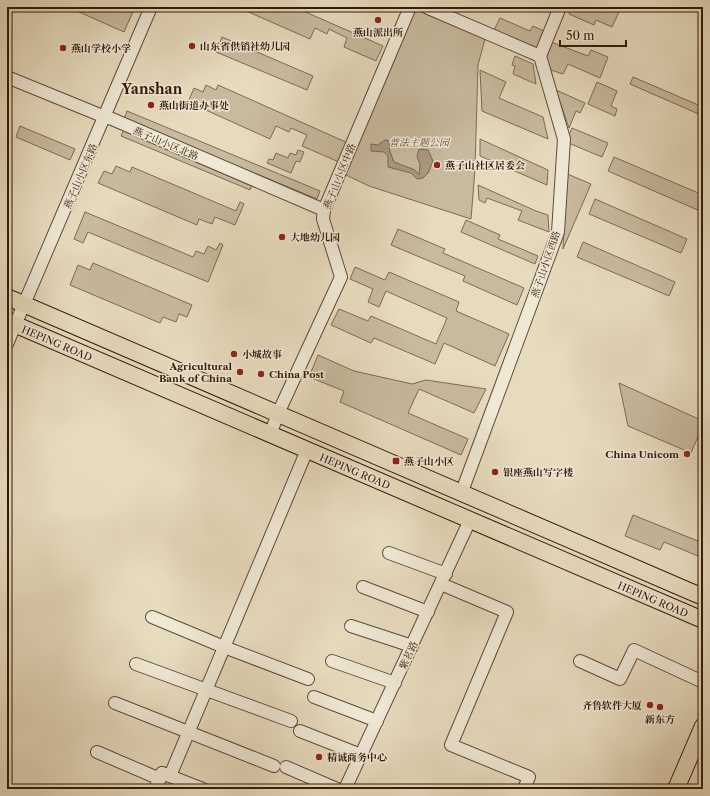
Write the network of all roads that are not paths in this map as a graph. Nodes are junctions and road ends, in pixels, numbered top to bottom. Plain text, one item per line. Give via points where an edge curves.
1 (151, 7) edge
2 (410, 7) edge
3 (426, 7) edge
4 (560, 7) edge
5 (540, 56) junction
6 (7, 77) edge
7 (104, 117) junction
8 (324, 210) junction
9 (7, 297) edge
10 (25, 305) junction
11 (11, 323) edge
12 (7, 344) edge
13 (278, 414) junction
14 (270, 434) junction
15 (307, 450) junction
16 (463, 493) junction
17 (470, 520) junction
18 (389, 553) dead end
19 (444, 579) junction
20 (364, 588) dead end
21 (703, 597) edge
22 (428, 612) junction
23 (152, 617) dead end
24 (703, 620) edge
25 (351, 626) dead end
26 (412, 646) junction
27 (224, 647) junction
28 (332, 661) dead end
29 (580, 661) dead end
30 (136, 664) dead end
31 (308, 679) dead end
32 (703, 682) edge
33 (395, 683) junction
34 (206, 690) junction
35 (314, 697) dead end
36 (115, 703) dead end
37 (291, 721) dead end
38 (377, 721) junction
39 (703, 726) edge
40 (300, 731) dead end
41 (188, 732) junction
42 (703, 749) edge
43 (97, 752) dead end
44 (361, 754) junction
45 (162, 781) edge
46 (203, 789) edge
47 (337, 789) edge
48 (345, 789) edge
49 (524, 789) edge
50 (676, 789) edge
51 (686, 789) edge

1 - 7 street, 燕子山小区东路
2 - 8 street, 燕子山小区中路
3 - 5 street
4 - 5 street
5 - 16 street, 燕子山小区西路 via 564,139 558,232
6 - 7 street, 燕子山小区北路
7 - 8 street, 燕子山小区北路
7 - 10 street, 燕子山小区东路
8 - 13 street, 燕子山小区中路 via 323,220 341,277
9 - 10 main road
10 - 11 street, 燕子山小区东路
10 - 13 main road
11 - 12 street, 燕子山小区东路
11 - 14 main road, HEPING ROAD
13 - 14 street, 燕子山小区中路
13 - 16 main road
14 - 15 main road, HEPING ROAD
15 - 17 main road, HEPING ROAD
15 - 27 street
16 - 21 main road
17 - 19 street, 紫茗路
17 - 24 main road, HEPING ROAD
18 - 19 street
19 - 22 street, 紫茗路
19 - 49 street via 507,612 451,744 529,777
20 - 22 street
22 - 26 street, 紫茗路
23 - 27 street
25 - 26 street
26 - 33 street, 紫茗路
27 - 31 street
27 - 34 street
28 - 33 street
29 - 32 street via 620,679 634,650
30 - 34 street
33 - 38 street, 紫茗路
34 - 37 street
34 - 41 street
35 - 38 street
36 - 41 street
38 - 44 street, 紫茗路
39 - 50 main road
40 - 44 street
41 - 45 street
41 - 47 street
42 - 51 main road
43 - 45 street
44 - 48 street, 紫茗路
45 - 46 street

